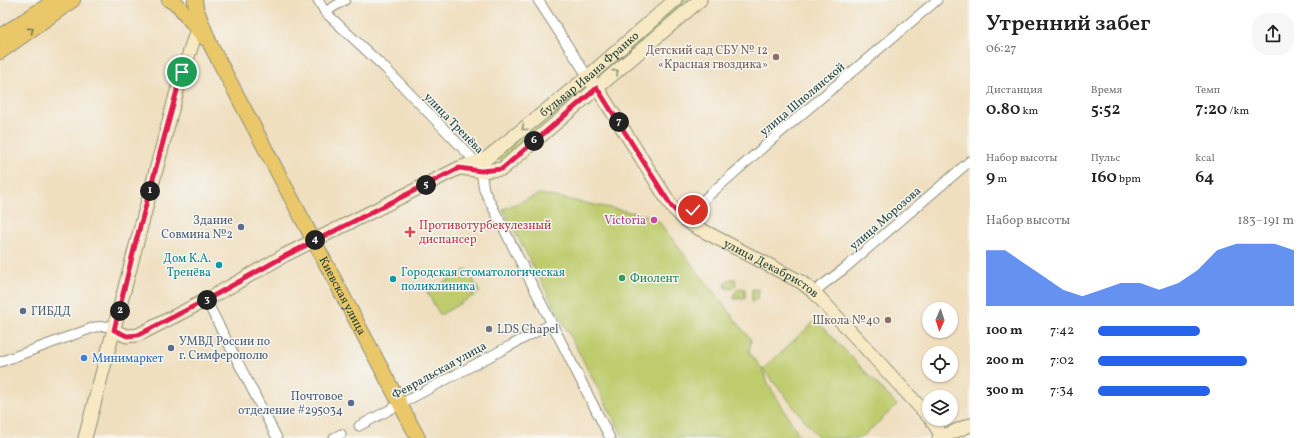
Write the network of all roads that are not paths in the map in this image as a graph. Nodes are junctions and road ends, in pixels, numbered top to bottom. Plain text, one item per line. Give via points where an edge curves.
1 (56, 0) edge
2 (73, 0) edge
3 (170, 0) edge
4 (195, 0) edge
5 (318, 0) edge
6 (345, 0) edge
7 (538, 0) edge
8 (675, 0) edge
9 (700, 0) edge
10 (938, 0) edge
11 (325, 12) junction
12 (197, 29) junction
13 (0, 36) edge
14 (212, 46) junction
15 (0, 52) edge
16 (588, 77) junction
17 (597, 88) junction
18 (970, 161) edge
19 (478, 167) junction
20 (683, 218) junction
21 (315, 240) junction
22 (815, 293) junction
23 (206, 300) junction
24 (551, 324) junction
25 (114, 330) junction
26 (0, 362) edge
27 (400, 404) junction
28 (922, 409) edge
29 (359, 426) dead end
30 (935, 426) edge
31 (970, 426) edge
32 (941, 437) edge
33 (85, 438) edge
34 (278, 438) edge
35 (418, 438) edge
36 (610, 438) edge

1 - 13 main road
15 -> 2 main road
3 - 12 main road, Киевская улица via 178,5
4 - 14 main road, Киевская улица
5 - 11 street, улица Тренёва
6 - 11 street
7 - 16 street, улица Декабристов
8 - 16 street, бульвар Ивана Франко
17 -> 9 street, бульвар Ивана Франко
10 - 20 street, улица Шполянской
11 - 19 street, улица Тренёва via 386,69
12 - 14 main road, Киевская улица
12 - 25 street via 180,79
14 - 21 main road, Киевская улица
16 - 17 street, улица Декабристов
16 -> 19 street, бульвар Ивана Франко
17 - 19 street, бульвар Ивана Франко via 502,169
17 - 20 street, улица Декабристов via 672,207
18 - 22 street, улица Морозова
19 - 21 street, бульвар Ивана Франко via 459,168
19 - 24 street, улица Тренёва via 484,190
20 - 22 street, улица Декабристов via 801,282
21 - 23 street, бульвар Ивана Франко
21 - 27 main road, Киевская улица
22 - 28 street, улица Декабристов
23 - 25 street, бульвар Ивана Франко via 134,337
23 - 34 street
24 - 27 street, Февральская улица
24 - 36 street, улица Тренёва
25 - 26 street via 110,326 95,328
25 - 33 street
27 - 29 street, Февральская улица
27 - 35 main road, Киевская улица
30 - 32 street, улица Декабристов
31 - 32 street

